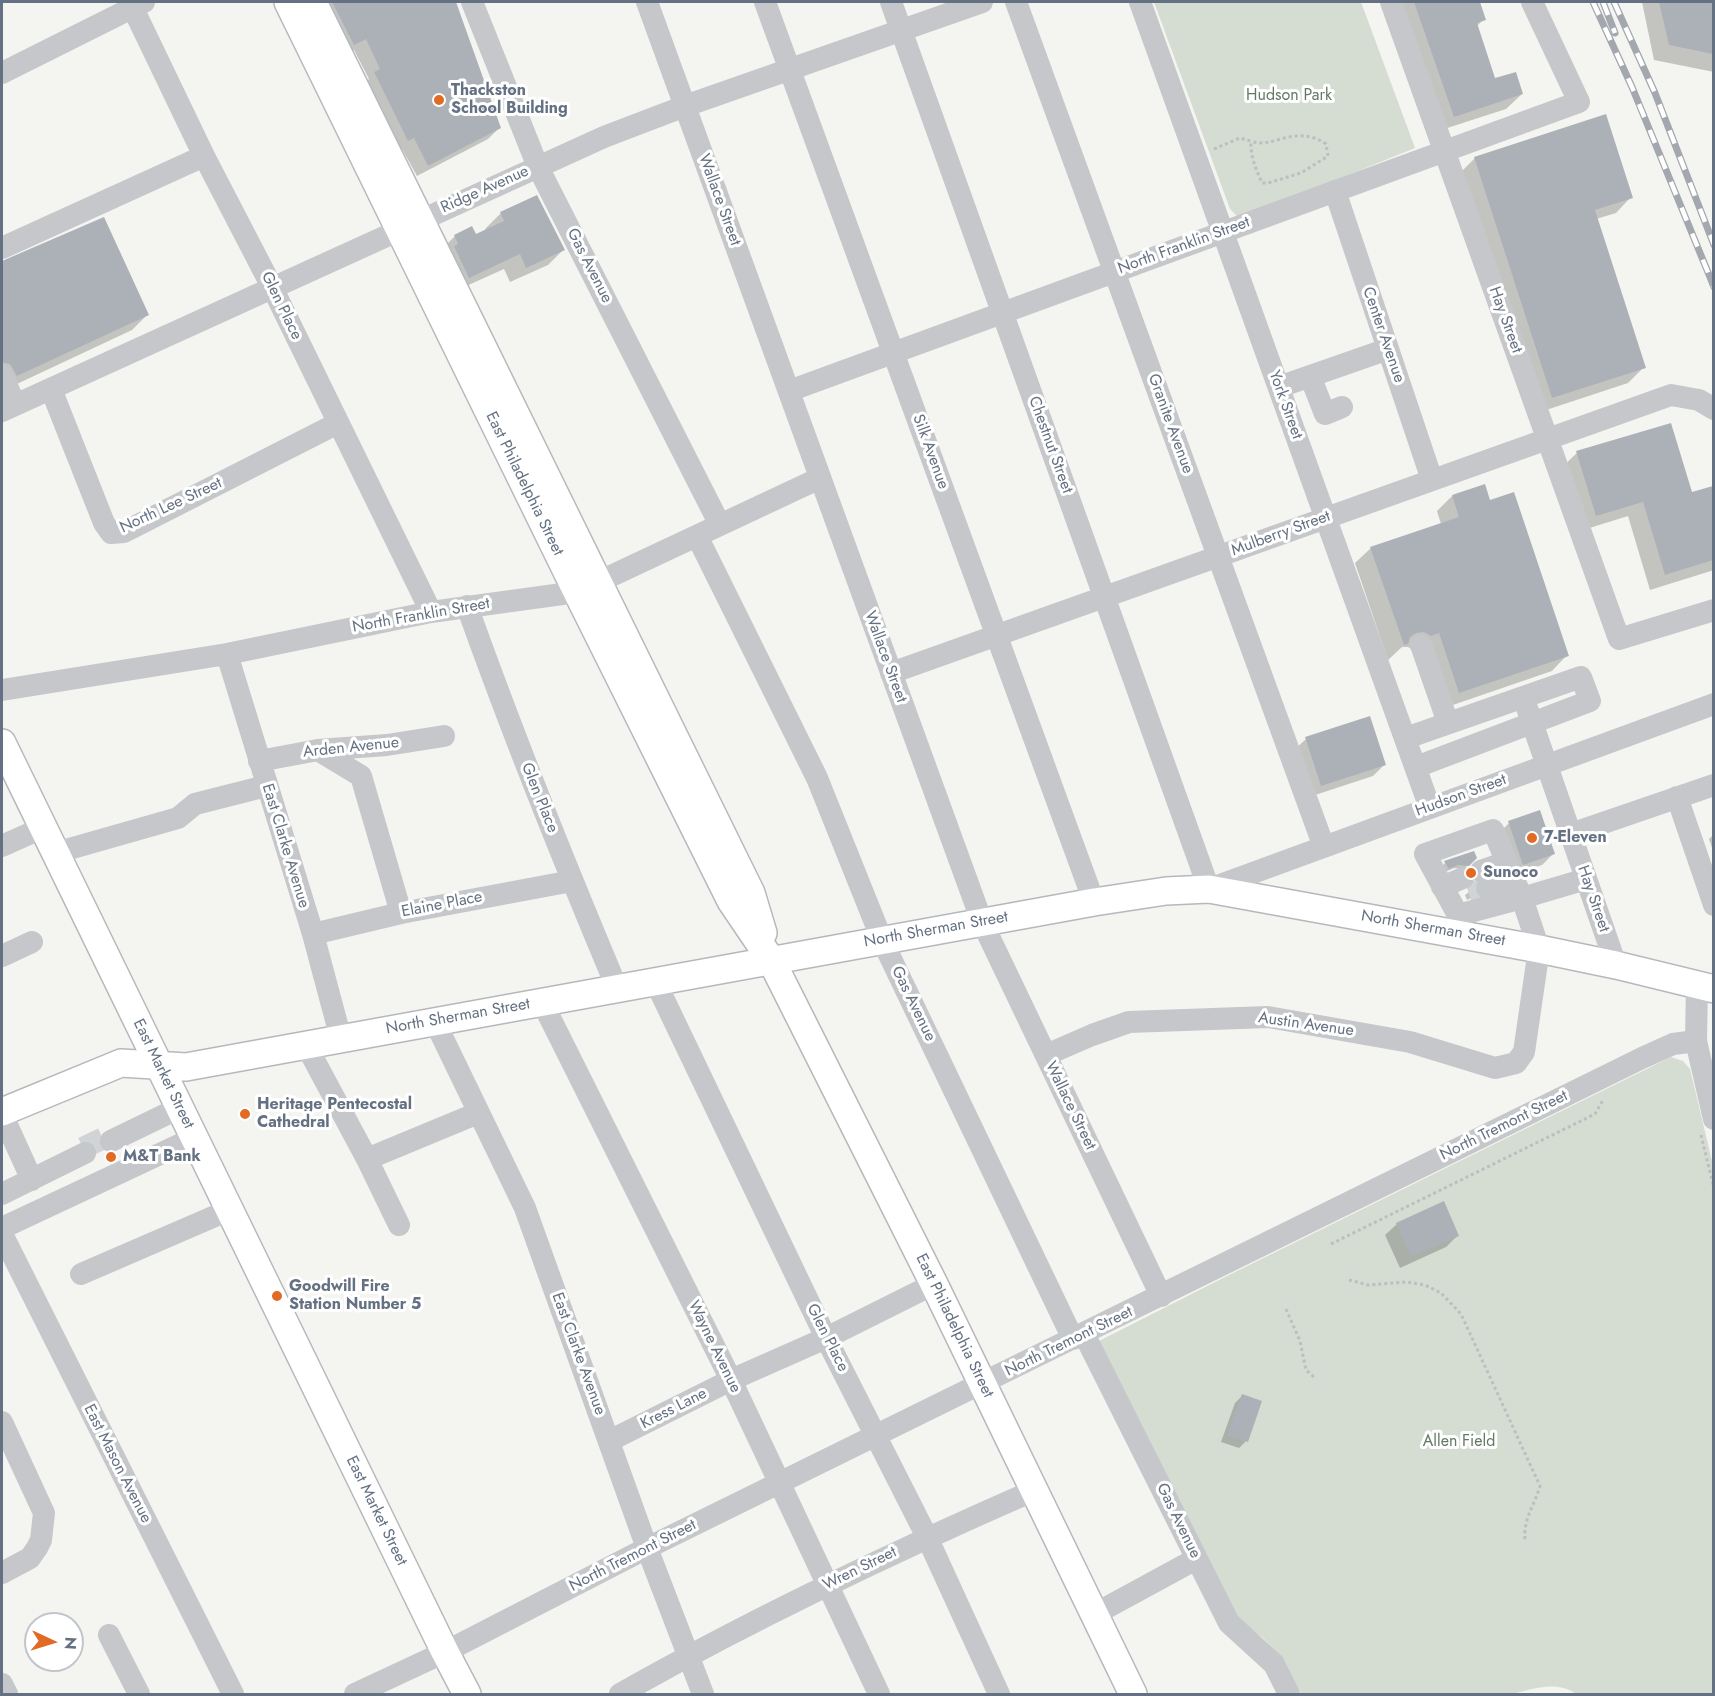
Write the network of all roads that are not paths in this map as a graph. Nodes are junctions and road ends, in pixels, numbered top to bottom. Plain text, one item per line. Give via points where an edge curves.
1 (288, 2) edge
2 (313, 2) edge
3 (472, 2) edge
4 (647, 2) edge
5 (765, 2) edge
6 (891, 2) edge
7 (982, 2) edge
8 (1016, 2) edge
9 (1140, 2) edge
10 (1391, 2) edge
11 (1532, 2) edge
12 (135, 3) edge
13 (901, 30) junction
14 (790, 69) junction
15 (2, 73) edge
16 (685, 106) junction
17 (1444, 151) junction
18 (204, 156) junction
19 (538, 167) junction
20 (1335, 191) junction
21 (409, 225) junction
22 (1223, 232) junction
23 (2, 248) edge
24 (1115, 272) junction
25 (273, 289) junction
26 (1002, 313) junction
27 (1388, 349) junction
28 (894, 352) junction
29 (2, 375) edge
30 (1310, 376) junction
31 (1279, 387) junction
32 (51, 389) junction
33 (789, 391) junction
34 (1342, 407) dead end
35 (8, 408) edge
36 (1713, 409) edge
37 (339, 423) junction
38 (1548, 438) junction
39 (820, 478) junction
40 (1432, 480) junction
41 (1326, 518) junction
42 (720, 525) junction
43 (697, 536) junction
44 (1218, 556) junction
45 (588, 588) junction
46 (1104, 597) junction
47 (468, 606) junction
48 (1713, 610) edge
49 (431, 612) junction
50 (997, 635) junction
51 (1421, 645) dead end
52 (227, 654) junction
53 (891, 673) junction
54 (2, 690) edge
55 (1523, 697) junction
56 (1713, 704) edge
57 (1532, 722) junction
58 (1448, 723) junction
59 (444, 736) dead end
60 (1406, 738) junction
61 (2, 743) edge
62 (318, 750) junction
63 (259, 761) junction
64 (1548, 765) junction
65 (1416, 767) junction
66 (1713, 785) edge
67 (267, 786) junction
68 (1677, 797) junction
69 (1430, 808) junction
70 (42, 828) junction
71 (1571, 834) junction
72 (2, 846) edge
73 (1324, 847) junction
74 (55, 853) junction
75 (1586, 879) junction
76 (1515, 880) junction
77 (572, 881) junction
78 (1209, 889) junction
79 (1465, 896) junction
80 (1094, 902) junction
81 (1713, 904) edge
82 (401, 913) junction
83 (982, 922) junction
84 (313, 934) junction
85 (882, 940) junction
86 (32, 942) dead end
87 (1539, 949) junction
88 (2, 956) edge
89 (771, 960) junction
90 (1616, 964) junction
91 (655, 981) junction
92 (1705, 986) edge
93 (617, 988) junction
94 (542, 1002) junction
95 (435, 1022) junction
96 (341, 1039) junction
97 (1696, 1041) junction
98 (306, 1045) junction
99 (1046, 1055) junction
100 (158, 1065) junction
101 (179, 1108) junction
102 (2, 1113) edge
103 (477, 1113) junction
104 (1706, 1122) edge
105 (113, 1137) tunnel mouth
106 (194, 1138) junction
107 (84, 1150) tunnel mouth
108 (367, 1159) junction
109 (36, 1177) junction
110 (2, 1194) edge
111 (229, 1210) junction
112 (399, 1225) dead end
113 (2, 1228) edge
114 (2, 1234) edge
115 (81, 1274) dead end
116 (934, 1284) junction
117 (1161, 1296) junction
118 (1079, 1336) junction
119 (826, 1338) junction
120 (731, 1380) junction
121 (983, 1384) junction
122 (2, 1422) edge
123 (876, 1435) junction
124 (609, 1441) junction
125 (780, 1484) junction
126 (1035, 1490) junction
127 (927, 1537) junction
128 (647, 1548) junction
129 (1196, 1559) junction
130 (2, 1573) edge
131 (826, 1586) junction
132 (1093, 1615) junction
133 (109, 1635) dead end
134 (445, 1652) junction
135 (689, 1656) junction
136 (2, 1684) edge
137 (7, 1695) edge
138 (139, 1695) edge
139 (233, 1695) edge
140 (355, 1695) edge
141 (467, 1695) edge
142 (620, 1695) edge
143 (703, 1695) edge
144 (879, 1695) edge
145 (999, 1695) edge
146 (1133, 1695) edge
147 (1289, 1695) edge

1 - 21 main road, East Philadelphia Street
2 - 21 main road, East Philadelphia Street
3 - 19 street, Gas Avenue
4 - 16 street, Wallace Street
5 - 14 street, Silk Avenue
6 - 13 street, Chestnut Street
7 - 13 street, Ridge Avenue
8 - 24 street, Granite Avenue
9 - 22 street, York Street
10 - 17 street, Hay Street
11 - 17 street, North Franklin Street via 1579,102
12 - 15 street
12 - 18 street, Glen Place
13 - 14 street, Ridge Avenue
13 - 26 street, Chestnut Street
14 - 16 street, Ridge Avenue
14 - 28 street, Silk Avenue
16 - 19 street, Ridge Avenue via 604,136
16 - 33 street, Wallace Street
17 - 20 street, North Franklin Street
17 - 38 street, Hay Street
18 - 23 street
18 - 25 street, Glen Place
19 - 21 street, Ridge Avenue
19 - 42 street, Gas Avenue
20 - 22 street, North Franklin Street
20 - 27 street, Center Avenue
21 - 25 street, Ridge Avenue
21 - 45 main road, East Philadelphia Street
22 - 24 street, North Franklin Street
22 - 31 street, York Street
24 - 26 street, North Franklin Street
24 - 44 street, Granite Avenue
25 - 32 street, Ridge Avenue
25 - 37 street, Glen Place
26 - 28 street, North Franklin Street
26 - 46 street, Chestnut Street
27 - 30 street
27 - 40 street, Center Avenue
28 - 33 street, North Franklin Street
28 - 50 street, Silk Avenue
29 - 35 street
30 - 31 street
30 - 34 street via 1325,414
31 - 41 street, York Street
32 - 35 street, Ridge Avenue
32 - 37 street, North Lee Street via 111,533 124,532
33 - 39 street, Wallace Street
36 - 38 street, Mulberry Street via 1699,400 1671,394
37 - 49 street, Glen Place
38 - 40 street, Mulberry Street
38 - 48 street, Hay Street via 1619,639
39 - 42 street, North Franklin Street
39 - 53 street, Wallace Street
40 - 41 street, Mulberry Street
41 - 44 street, Mulberry Street
41 - 60 street, York Street
42 - 43 street, North Franklin Street
43 - 45 street, North Franklin Street
43 - 85 street, Gas Avenue via 818,778
44 - 46 street, Mulberry Street
44 - 73 street, Granite Avenue
45 - 47 street, North Franklin Street
45 - 89 main road, East Philadelphia Street via 751,893
46 - 50 street, Mulberry Street
46 - 78 street, Chestnut Street
47 - 49 street, North Franklin Street
47 - 77 street, Glen Place via 506,716
49 - 52 street, North Franklin Street
50 - 53 street, Mulberry Street
50 - 80 street, Silk Avenue
51 - 58 street
52 - 54 street, North Franklin Street
52 - 63 street, East Clarke Avenue
53 - 83 street, Wallace Street
55 - 57 street, Hay Street
55 - 57 street via 1581,676 1590,701
55 - 58 street
56 - 64 street, Hudson Street
57 - 64 street, Hay Street
57 - 65 street
58 - 60 street
59 - 62 street, Arden Avenue via 387,746
60 - 65 street, York Street
61 - 70 main road, East Market Street
62 - 63 street, Arden Avenue
62 - 82 street via 361,776
63 - 67 street, East Clarke Avenue
64 - 69 street, Hudson Street
64 - 71 street, Hay Street
65 - 69 street, York Street
66 - 68 street
67 - 74 street via 195,804 178,818
67 - 84 street, East Clarke Avenue
68 - 71 street
68 - 81 street
69 - 73 street, Hudson Street
70 - 72 street
70 - 74 main road, East Market Street
71 - 75 street, Hay Street
73 - 78 street, Hudson Street
74 - 100 main road, East Market Street
75 - 76 street
75 - 90 street, Hay Street
76 - 79 street
76 - 79 street
76 - 79 street via 1493,830 1425,854
76 - 87 street
77 - 82 street, Elaine Place
77 - 93 street, Glen Place
78 - 79 main road, North Sherman Street
78 - 80 main road, North Sherman Street
79 - 87 main road, North Sherman Street
80 - 83 main road, North Sherman Street
82 - 84 street, Elaine Place
83 - 85 main road, North Sherman Street
83 - 99 street, Wallace Street
84 - 96 street, East Clarke Avenue
85 - 89 main road, North Sherman Street
85 - 118 street, Gas Avenue
86 - 88 street
87 - 90 main road, North Sherman Street
87 - 99 street, Austin Avenue via 1524,1052 1516,1063 1495,1068 1410,1042 1268,1017 1129,1022
89 - 91 main road, North Sherman Street
89 - 116 main road, East Philadelphia Street
90 - 92 main road, North Sherman Street
91 - 93 main road, North Sherman Street
91 - 119 street, Glen Place
92 - 97 street
93 - 94 main road, North Sherman Street
94 - 95 main road, North Sherman Street
94 - 120 street, Wayne Avenue
95 - 96 main road, North Sherman Street
95 - 103 street, East Clarke Avenue
96 - 98 main road, North Sherman Street
97 - 104 street
97 - 117 street, North Tremont Street via 1673,1044 1642,1058
98 - 100 main road, North Sherman Street via 186,1067
98 - 108 street
99 - 117 street, Wallace Street
100 - 101 main road, East Market Street
100 - 102 main road, North Sherman Street via 121,1063
101 - 105 street
101 - 106 main road, East Market Street
102 - 109 street
103 - 108 street
103 - 124 street, East Clarke Avenue via 525,1208
106 - 111 main road, East Market Street
106 - 113 street
107 - 109 street
108 - 112 street
109 - 110 street
111 - 115 street
111 - 134 main road, East Market Street
114 - 139 street, East Mason Avenue
116 - 119 street, Kress Lane
116 - 121 main road, East Philadelphia Street
117 - 118 street, North Tremont Street
118 - 121 street, North Tremont Street
118 - 129 street, Gas Avenue
119 - 120 street, Kress Lane
119 - 123 street, Glen Place
120 - 124 street, Kress Lane
120 - 125 street, Wayne Avenue
121 - 123 street, North Tremont Street
121 - 126 main road, East Philadelphia Street
122 - 130 street via 44,1513 37,1548 30,1558
123 - 125 street, North Tremont Street
123 - 127 street, Glen Place
124 - 128 street, East Clarke Avenue
125 - 128 street, North Tremont Street
125 - 131 street, Wayne Avenue
126 - 127 street, Wren Street
126 - 132 main road, East Philadelphia Street
127 - 131 street, Wren Street
127 - 145 street, Glen Place
128 - 134 street, North Tremont Street
128 - 135 street, East Clarke Avenue
129 - 132 street
129 - 147 street, Gas Avenue via 1228,1623 1274,1664
131 - 135 street, Wren Street
131 - 144 street, Wayne Avenue
132 - 146 main road, East Philadelphia Street
133 - 138 street
134 - 140 street, North Tremont Street
134 - 141 main road, East Market Street
135 - 142 street, Wren Street
135 - 143 street, East Clarke Avenue
136 - 137 street

